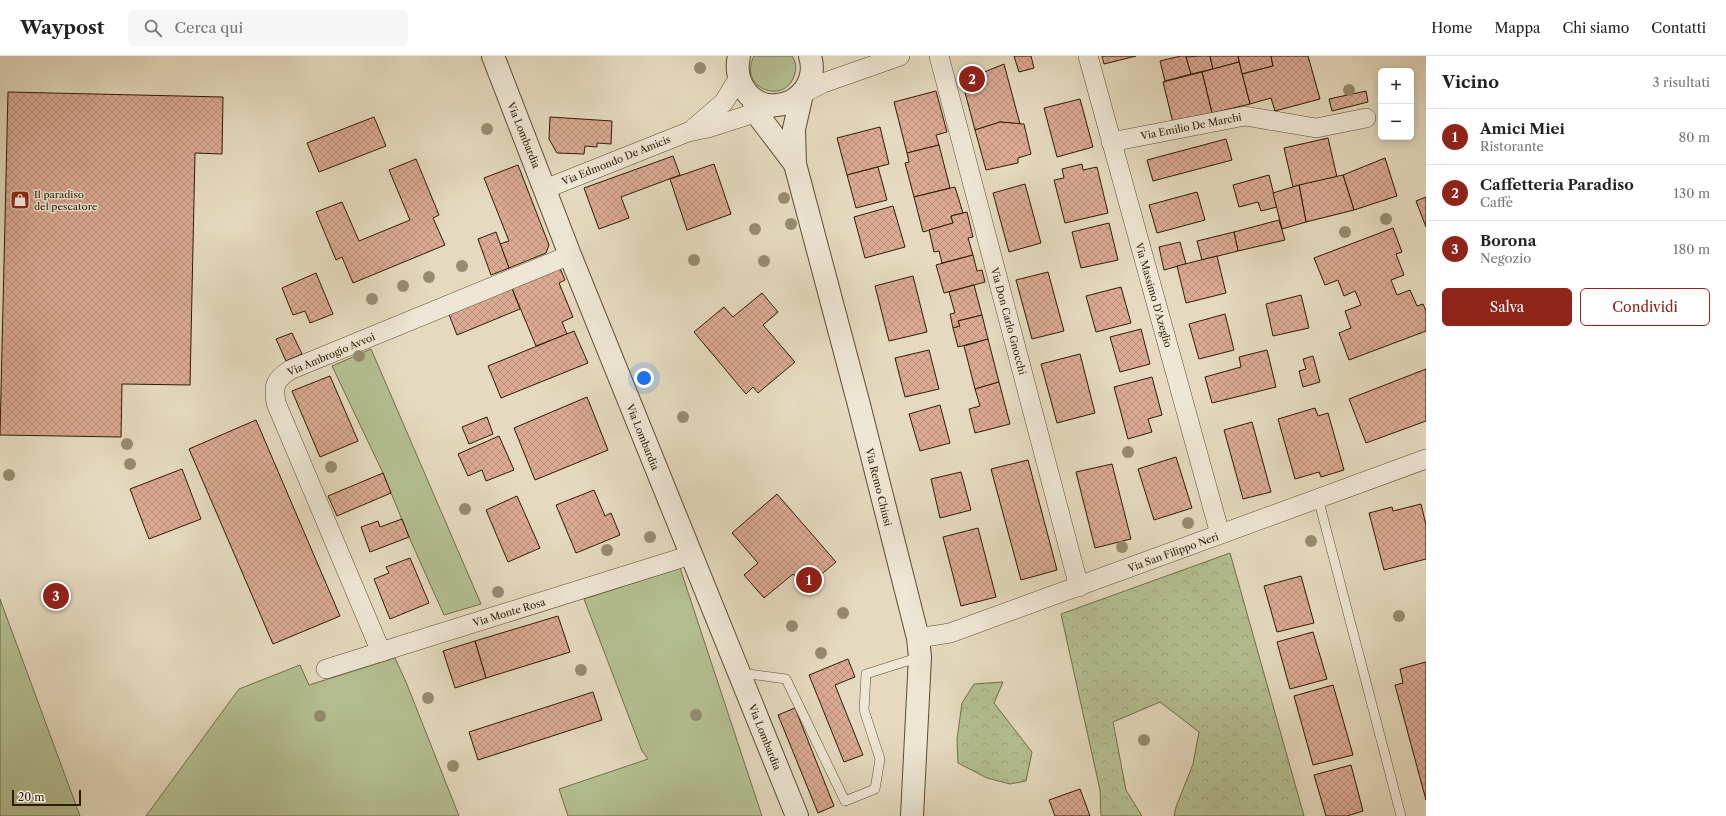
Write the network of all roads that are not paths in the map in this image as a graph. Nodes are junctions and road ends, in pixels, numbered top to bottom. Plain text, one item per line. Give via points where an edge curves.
1 (493, 56) edge
2 (739, 56) edge
3 (810, 56) edge
4 (900, 56) edge
5 (939, 56) edge
6 (1088, 56) edge
7 (738, 79) junction
8 (802, 94) junction
9 (755, 106) junction
10 (1366, 118) dead end
11 (688, 132) junction
12 (1111, 142) junction
13 (795, 164) junction
14 (545, 189) junction
15 (570, 255) junction
16 (1426, 458) edge
17 (1318, 498) junction
18 (1220, 534) junction
19 (691, 554) junction
20 (1079, 587) junction
21 (919, 648) junction
22 (381, 652) junction
23 (326, 669) dead end
24 (739, 672) junction
25 (797, 816) edge
26 (912, 816) edge
27 (1401, 816) edge

1 - 14 street, Via Lombardia
2 - 7 street via 736,66
3 - 8 street, Via Remo Chiusi via 812,71 809,83
4 - 8 street via 823,83
5 - 20 street, Via Don Carlo Gnocchi
6 - 12 street, Via Massimo D'Azeglio
7 - 9 street, Via Remo Chiusi
7 - 11 street, Via Edmondo De Amicis via 724,102
8 - 9 street via 790,102 777,106
8 - 13 street, Via Remo Chiusi via 794,129
9 - 11 street, Via Edmondo De Amicis via 708,128
9 - 13 street, Via Remo Chiusi
10 - 12 street, Via Emilio De Marchi via 1316,128 1245,116
11 - 14 street, Via Edmondo De Amicis
12 - 18 street, Via Massimo D'Azeglio
13 - 21 street, Via Remo Chiusi via 858,401
14 - 15 street, Via Lombardia
15 - 19 street, Via Lombardia
15 - 22 street, Via Ambrogio Avvoi via 290,370 280,377 274,390 276,403
16 - 17 street, Via San Filippo Neri
17 - 18 street, Via San Filippo Neri
17 - 27 lane
18 - 20 street, Via San Filippo Neri
19 - 22 street, Via Monte Rosa
19 - 24 street, Via Lombardia
20 - 21 street, Via San Filippo Neri via 950,633
21 - 24 lane via 866,674 864,710 880,759 876,789 845,801 786,679
21 - 26 street, Via Remo Chiusi
22 - 23 street, Via Monte Rosa
24 - 25 street, Via Lombardia

